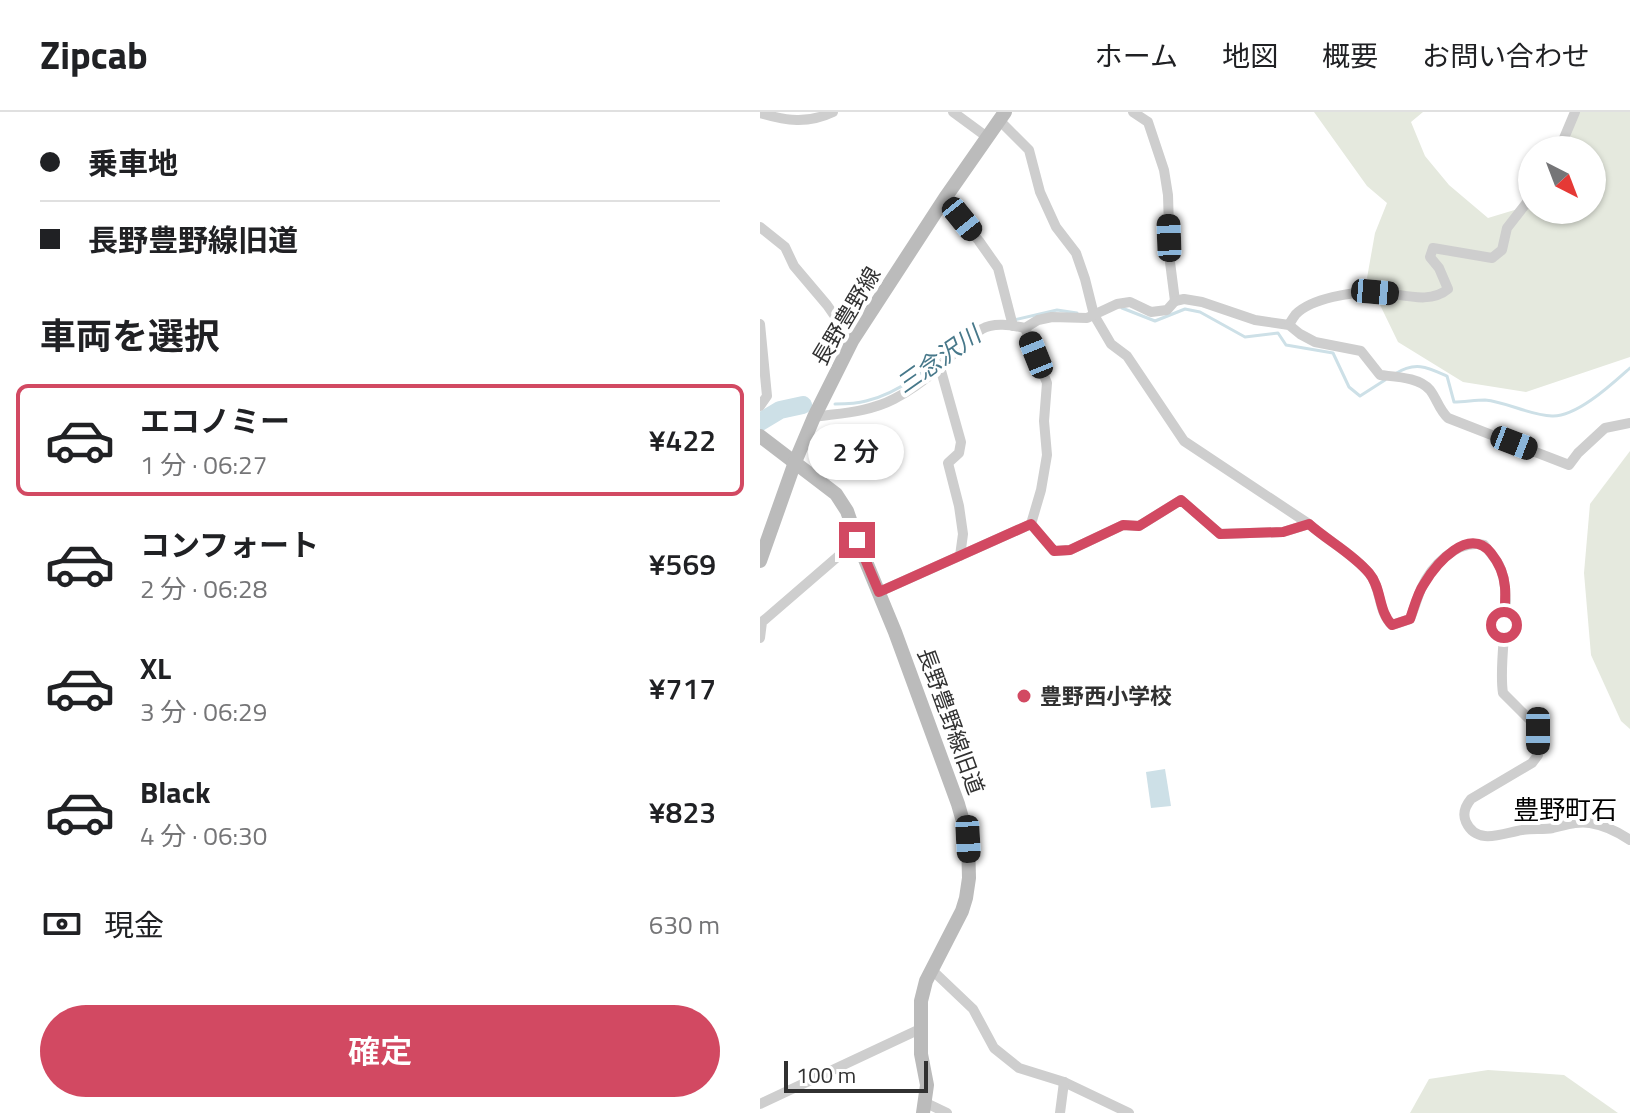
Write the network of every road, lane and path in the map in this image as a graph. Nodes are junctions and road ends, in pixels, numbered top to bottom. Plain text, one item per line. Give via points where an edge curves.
1 (833, 112) edge
2 (953, 112) edge
3 (1133, 112) edge
4 (1575, 112) edge
5 (760, 113) edge
6 (1002, 116) edge
7 (1565, 136) edge
8 (987, 137) junction
9 (945, 198) junction
10 (1518, 214) edge
11 (760, 227) edge
12 (1175, 301) junction
13 (1094, 315) junction
14 (760, 324) edge
15 (1016, 324) junction
16 (1289, 325) junction
17 (852, 341) junction
18 (940, 367) junction
19 (760, 406) edge
20 (814, 417) junction
21 (1630, 423) edge
22 (762, 440) edge
23 (795, 462) junction
24 (1031, 524) junction
25 (1309, 524) junction
26 (857, 540) junction
27 (960, 556) junction
28 (760, 561) edge
29 (879, 592) junction
30 (760, 638) edge
31 (1630, 840) edge
32 (932, 970) junction
33 (920, 1029) junction
34 (1064, 1082) junction
35 (760, 1104) edge
36 (923, 1108) edge
37 (947, 1113) edge
38 (1060, 1113) edge
39 (1129, 1113) edge

1 - 5 street via 785,121
2 - 8 street
3 - 12 street via 1148,122 1164,170
4 - 7 street
6 - 8 street, 長野豊野線
6 - 13 street via 1029,150 1040,192 1056,227 1076,253
8 - 9 street, 長野豊野線
9 - 15 street via 998,268
9 - 17 street, 長野豊野線
10 - 16 street via 1507,228 1502,250 1492,258 1433,248 1430,257 1448,289 1444,293 1344,296 1314,303 1295,314
11 - 17 street via 785,247
12 - 13 street via 1167,310 1151,312 1130,302
12 - 16 street via 1202,302
13 - 15 street
13 - 25 street via 1184,441
14 - 19 street via 767,396
15 - 18 street via 983,328
15 - 24 street via 1047,383 1047,455
16 - 21 street via 1315,342 1361,351 1380,375 1423,384 1448,418 1569,465 1605,428
17 - 20 street, 長野豊野線
18 - 20 street via 877,407
18 - 27 street via 961,442 959,453 948,463 963,534
20 - 23 street, 長野豊野線
22 - 23 street, 長野豊野線旧道
23 - 26 street, 長野豊野線旧道 via 836,494
23 - 28 street, 長野豊野線
24 - 25 street via 1054,551 1070,550 1123,525 1139,526 1181,500 1220,534 1283,532
24 - 27 street
25 - 31 street via 1371,575 1392,625 1410,619 1422,586 1443,558 1464,545 1484,545 1499,565 1505,586 1503,693 1538,731 1538,755 1471,799 1465,820 1484,836 1578,822 1606,827
26 - 29 street, 長野豊野線旧道
26 - 30 street via 762,622
27 - 29 street
29 - 32 street, 長野豊野線旧道 via 968,839 966,898
32 - 33 street, 長野豊野線旧道 via 921,1001
32 - 34 street via 973,1009 994,1048 1019,1068
33 - 35 street
33 - 36 street, 長野豊野線旧道 via 927,1085
34 - 38 street
34 - 39 street
36 - 37 street

